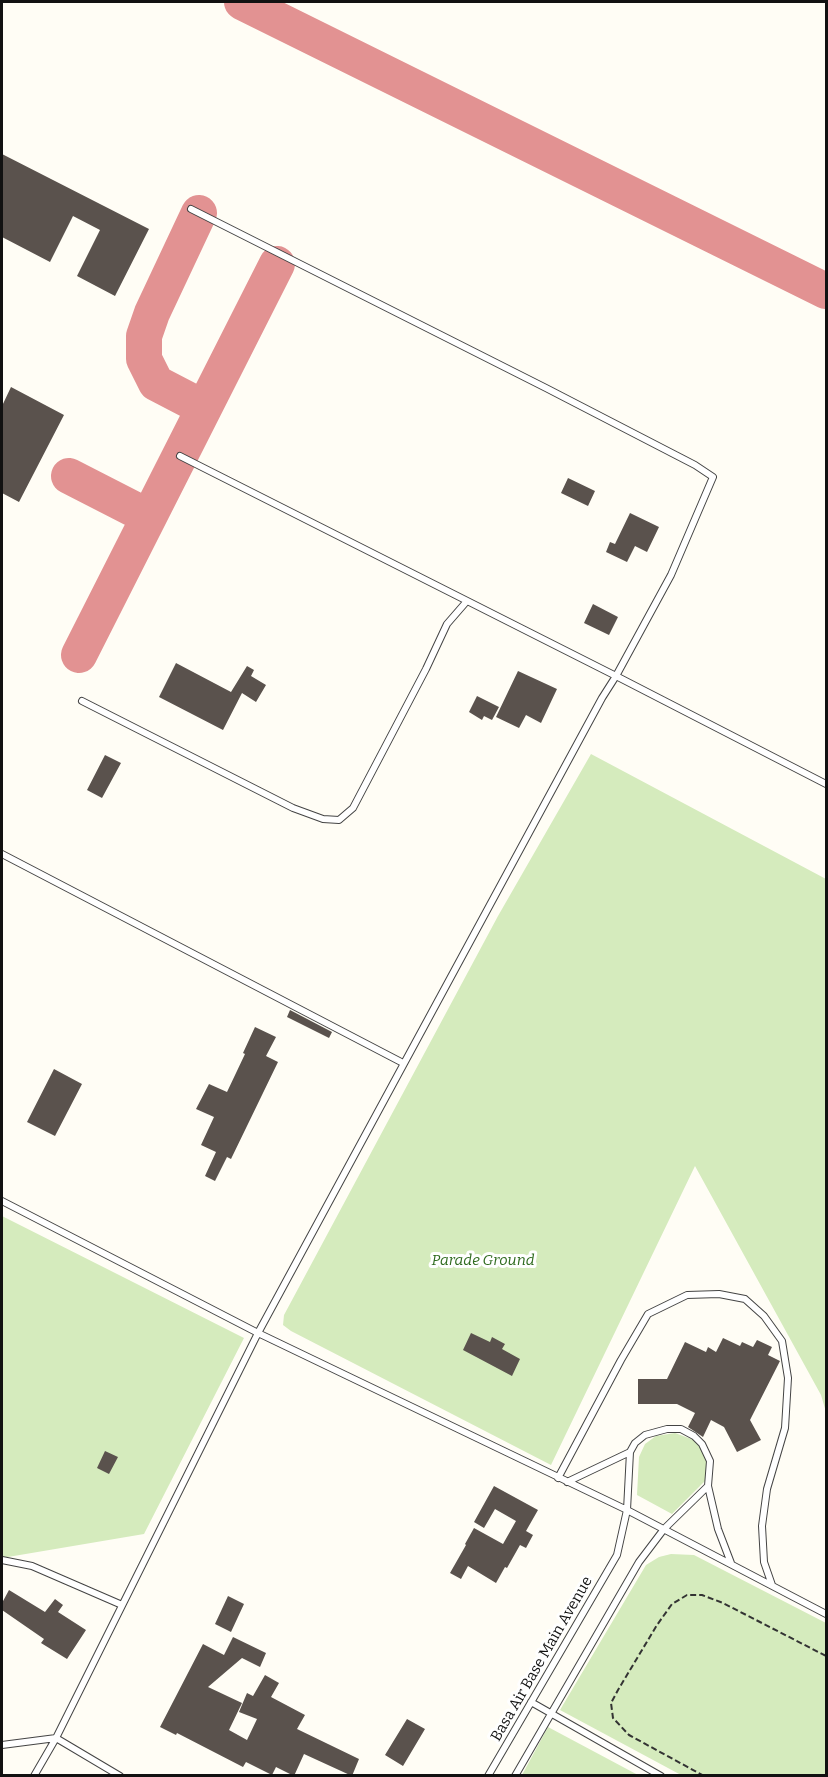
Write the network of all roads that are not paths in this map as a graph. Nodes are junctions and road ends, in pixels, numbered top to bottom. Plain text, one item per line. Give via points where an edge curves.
1 (191, 209) dead end
2 (180, 456) dead end
3 (467, 601) junction
4 (616, 676) junction
5 (82, 701) dead end
6 (826, 784) edge
7 (2, 854) edge
8 (403, 1063) junction
9 (2, 1201) edge
10 (258, 1333) junction
11 (630, 1452) junction
12 (558, 1478) junction
13 (567, 1482) junction
14 (708, 1486) junction
15 (627, 1510) junction
16 (664, 1529) junction
17 (2, 1560) edge
18 (731, 1564) junction
19 (771, 1585) junction
20 (122, 1605) junction
21 (826, 1614) edge
22 (531, 1702) junction
23 (551, 1714) junction
24 (56, 1738) junction
25 (2, 1745) edge
26 (34, 1776) edge
27 (120, 1776) edge
28 (489, 1776) edge
29 (515, 1776) edge
30 (661, 1776) edge

1 - 4 lane via 556,393 713,477 671,575
2 - 3 lane
3 - 4 lane
3 - 5 lane via 447,624 353,808 339,820 323,819 293,808
4 - 6 lane
4 - 8 lane
7 - 8 lane
8 - 10 lane
9 - 10 lane
10 - 12 lane
10 - 20 lane
11 - 13 lane
11 - 14 lane via 645,1435 681,1429 702,1444 710,1461
11 - 15 lane
12 - 13 lane
12 - 19 lane via 648,1314 687,1294 745,1299 764,1316 782,1341 788,1378 784,1428 767,1489 762,1526 764,1562
13 - 15 lane
14 - 16 lane
14 - 18 lane
15 - 16 lane
15 - 22 lane, Basa Air Base Main Avenue via 616,1555
16 - 18 lane
16 - 23 lane via 639,1562
17 - 20 lane via 32,1566
18 - 19 lane
19 - 21 lane
20 - 24 lane
22 - 23 lane
22 - 28 lane, Basa Air Base Main Avenue
23 - 29 lane
23 - 30 lane
24 - 25 lane
24 - 26 lane
24 - 27 lane

